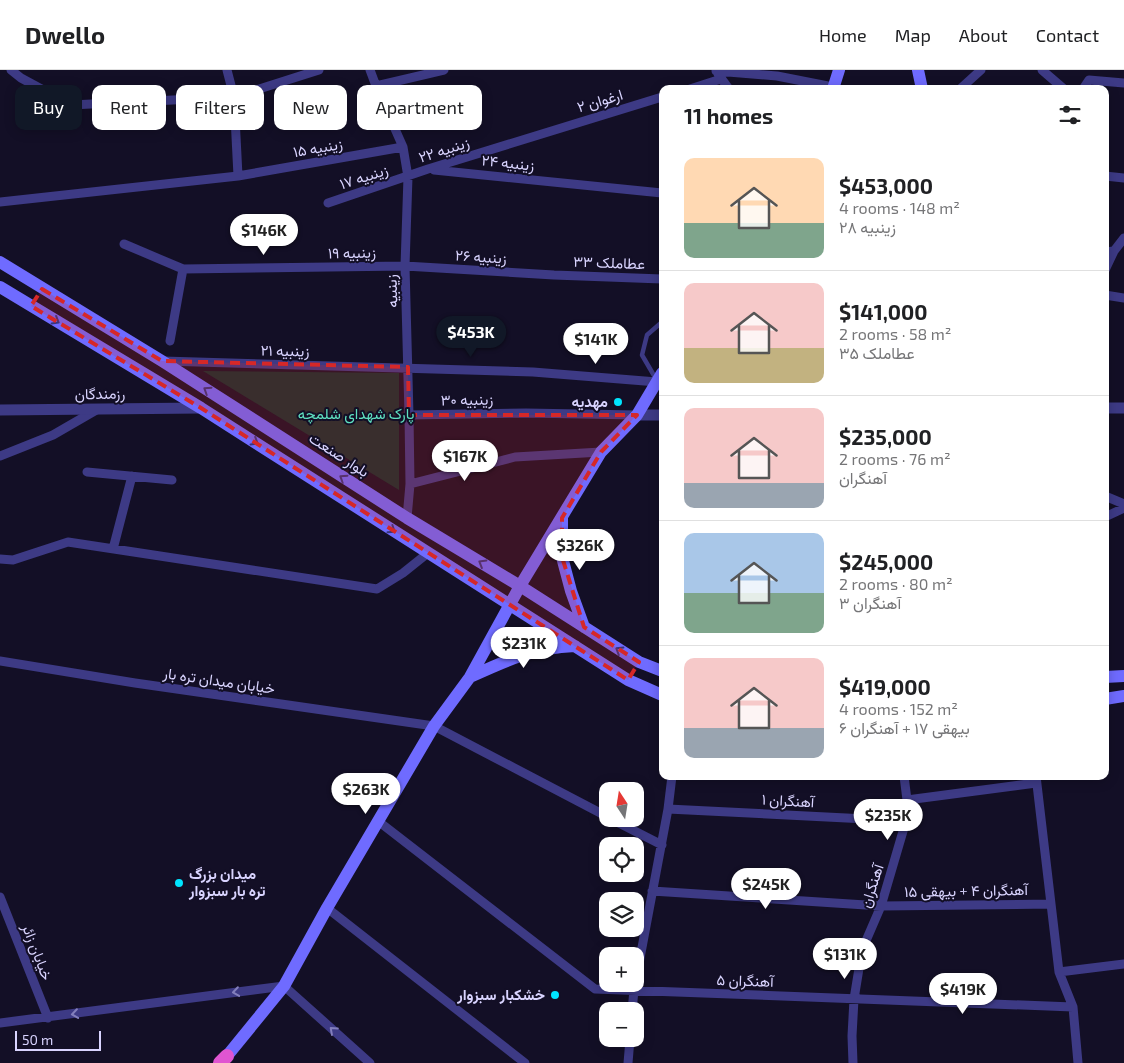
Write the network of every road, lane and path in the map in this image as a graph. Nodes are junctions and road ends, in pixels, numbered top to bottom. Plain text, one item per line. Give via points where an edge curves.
1 (12, 70) edge
2 (227, 70) edge
3 (319, 70) edge
4 (370, 70) edge
5 (442, 70) edge
6 (715, 70) edge
7 (839, 70) edge
8 (918, 70) edge
9 (981, 70) edge
10 (1042, 70) edge
11 (24, 74) edge
12 (721, 79) junction
13 (1124, 83) edge
14 (231, 85) edge
15 (376, 85) edge
16 (380, 85) edge
17 (702, 85) edge
18 (726, 85) edge
19 (819, 85) edge
20 (834, 85) edge
21 (921, 85) edge
22 (964, 85) edge
23 (1059, 85) edge
24 (1086, 85) edge
25 (264, 87) edge
26 (659, 98) edge
27 (176, 100) edge
28 (236, 130) edge
29 (395, 130) edge
30 (546, 132) joint
31 (403, 147) junction
32 (428, 170) junction
33 (238, 176) junction
34 (1109, 176) edge
35 (408, 177) junction
36 (1124, 178) edge
37 (659, 193) edge
38 (0, 202) edge
39 (328, 203) dead end
40 (1124, 238) edge
41 (124, 244) dead end
42 (1110, 252) edge
43 (0, 262) edge
44 (405, 266) junction
45 (183, 269) junction
46 (554, 275) joint
47 (659, 279) edge
48 (0, 287) edge
49 (42, 289) junction
50 (1109, 296) edge
51 (1124, 298) edge
52 (31, 306) junction
53 (659, 325) edge
54 (170, 341) dead end
55 (162, 361) junction
56 (408, 367) junction
57 (659, 377) edge
58 (659, 378) edge
59 (659, 380) edge
60 (201, 408) junction
61 (1109, 408) edge
62 (1124, 408) edge
63 (98, 409) junction
64 (0, 410) edge
65 (409, 415) junction
66 (638, 415) junction
67 (659, 415) edge
68 (601, 452) junction
69 (0, 456) edge
70 (88, 472) dead end
71 (132, 476) junction
72 (172, 480) dead end
73 (410, 484) junction
74 (366, 492) junction
75 (1109, 498) edge
76 (1124, 504) edge
77 (357, 506) junction
78 (1124, 508) edge
79 (1109, 515) edge
80 (407, 518) junction
81 (562, 518) junction
82 (113, 549) junction
83 (428, 553) junction
84 (0, 559) edge
85 (520, 586) junction
86 (510, 604) junction
87 (584, 627) junction
88 (574, 646) junction
89 (0, 661) edge
90 (639, 662) junction
91 (659, 670) edge
92 (1124, 676) edge
93 (470, 677) junction
94 (1109, 677) edge
95 (628, 680) junction
96 (659, 694) edge
97 (1124, 696) edge
98 (1109, 698) edge
99 (434, 726) junction
100 (672, 780) edge
101 (904, 780) edge
102 (1036, 780) edge
103 (907, 800) junction
104 (668, 809) junction
105 (599, 812) edge
106 (378, 821) junction
107 (906, 821) junction
108 (629, 828) edge
109 (662, 845) junction
110 (652, 891) junction
111 (0, 896) edge
112 (1051, 904) junction
113 (882, 906) junction
114 (327, 908) junction
115 (642, 947) edge
116 (1124, 964) edge
117 (1059, 972) junction
118 (284, 986) junction
119 (599, 989) edge
120 (644, 990) edge
121 (854, 999) junction
122 (1073, 1007) junction
123 (48, 1018) junction
124 (0, 1023) edge
125 (629, 1047) edge
126 (225, 1061) edge
127 (370, 1063) edge
128 (525, 1063) edge
129 (628, 1063) edge
130 (853, 1063) edge
131 (1078, 1063) edge

1 - 11 street
2 - 14 street
3 - 25 street
4 - 15 street, زینبیه
5 - 16 street
6 - 12 street
6 - 19 street via 777,76
7 - 20 main road
8 - 21 main road
9 - 22 street
10 - 23 street
11 - 27 street via 71,105
12 - 17 street
12 - 18 street
13 - 24 street via 1089,80
26 - 30 street, ارغوان ۲
28 - 33 street
29 - 31 street, زینبیه
30 - 32 street, زینبیه ۲۲
31 - 33 street, زینبیه ۱۵
31 - 35 street, زینبیه
32 - 35 street, زینبیه ۲۲
32 - 37 street, زینبیه ۲۴
33 - 38 street, زینبیه ۱۵
34 - 36 street
35 - 39 street, زینبیه ۱۷
35 - 44 street, زینبیه
40 - 42 street
41 - 45 street, زینبیه ۱۹
43 - 49 main road, بلوار صنعت
44 - 45 street, زینبیه ۱۹
44 - 46 street, زینبیه ۲۶
44 - 56 street, زینبیه
45 - 54 street
46 - 47 street, عطاملک ۳۳
48 - 52 main road
49 - 52 main road
49 - 55 main road, بلوار صنعت
50 - 51 street
52 -> 60 main road
53 - 57 lane via 647,335 642,355
55 - 56 street, زینبیه ۲۱
74 -> 55 main road, بلوار صنعت
56 - 58 street, زینبیه ۲۱
56 - 65 street, زینبیه
59 - 66 main road
60 - 63 street, رزمندگان
60 -> 77 main road
61 - 62 street
63 - 64 street, رزمندگان
63 - 69 street via 53,435
65 - 66 street, زینبیه ۳۰
65 - 73 street, زینبیه
66 - 67 street
66 - 68 main road
68 - 73 street via 515,457
68 - 81 main road
70 - 71 street
71 - 72 street
71 - 82 street
73 - 80 street, زینبیه
74 - 77 main road
74 - 80 main road, بلوار صنعت
75 - 76 street
77 -> 83 main road
78 - 79 street
85 -> 80 main road, بلوار صنعت
81 - 85 main road
81 - 87 main road via 562,557 570,591
82 - 83 street via 377,589
82 - 84 street via 68,542 13,560
83 - 86 main road
85 - 86 main road
85 - 87 main road, بلوار صنعت
86 - 88 main road
86 - 93 main road
90 -> 87 main road, بلوار صنعت
88 - 93 main road via 549,648 508,659
88 - 95 main road
89 - 99 street, خیابان میدان تره بار
90 - 91 main road, بلوار صنعت
90 - 95 main road
92 - 94 main road
93 - 99 main road
95 - 96 main road
97 - 98 main road
99 - 105 street, خیابان میدان تره بار
99 - 106 main road
100 - 104 street
101 - 103 street, آهنگران
102 - 103 street
102 - 112 street
103 - 107 street, آهنگران
104 - 107 street, آهنگران ۱
104 - 109 street
106 - 114 main road
106 - 119 street, آهنگران ۵
107 - 113 street, آهنگران
108 - 109 street
109 - 110 street
110 - 113 street, آهنگران ۴ + بیهقی ۱۵
110 - 115 street
111 - 123 street, خیابان زائر
112 - 113 street, آهنگران ۴ + بیهقی ۱۵
112 - 117 street
113 - 121 street, آهنگران via 862,950
114 - 118 main road
114 - 128 street
116 - 117 street
117 - 122 street
118 -> 123 street
118 - 126 main road
127 -> 118 street
120 - 121 street, آهنگران ۵
121 - 122 street, آهنگران ۵
121 - 130 street, آهنگران
122 - 131 street
123 - 124 street
125 - 129 street

